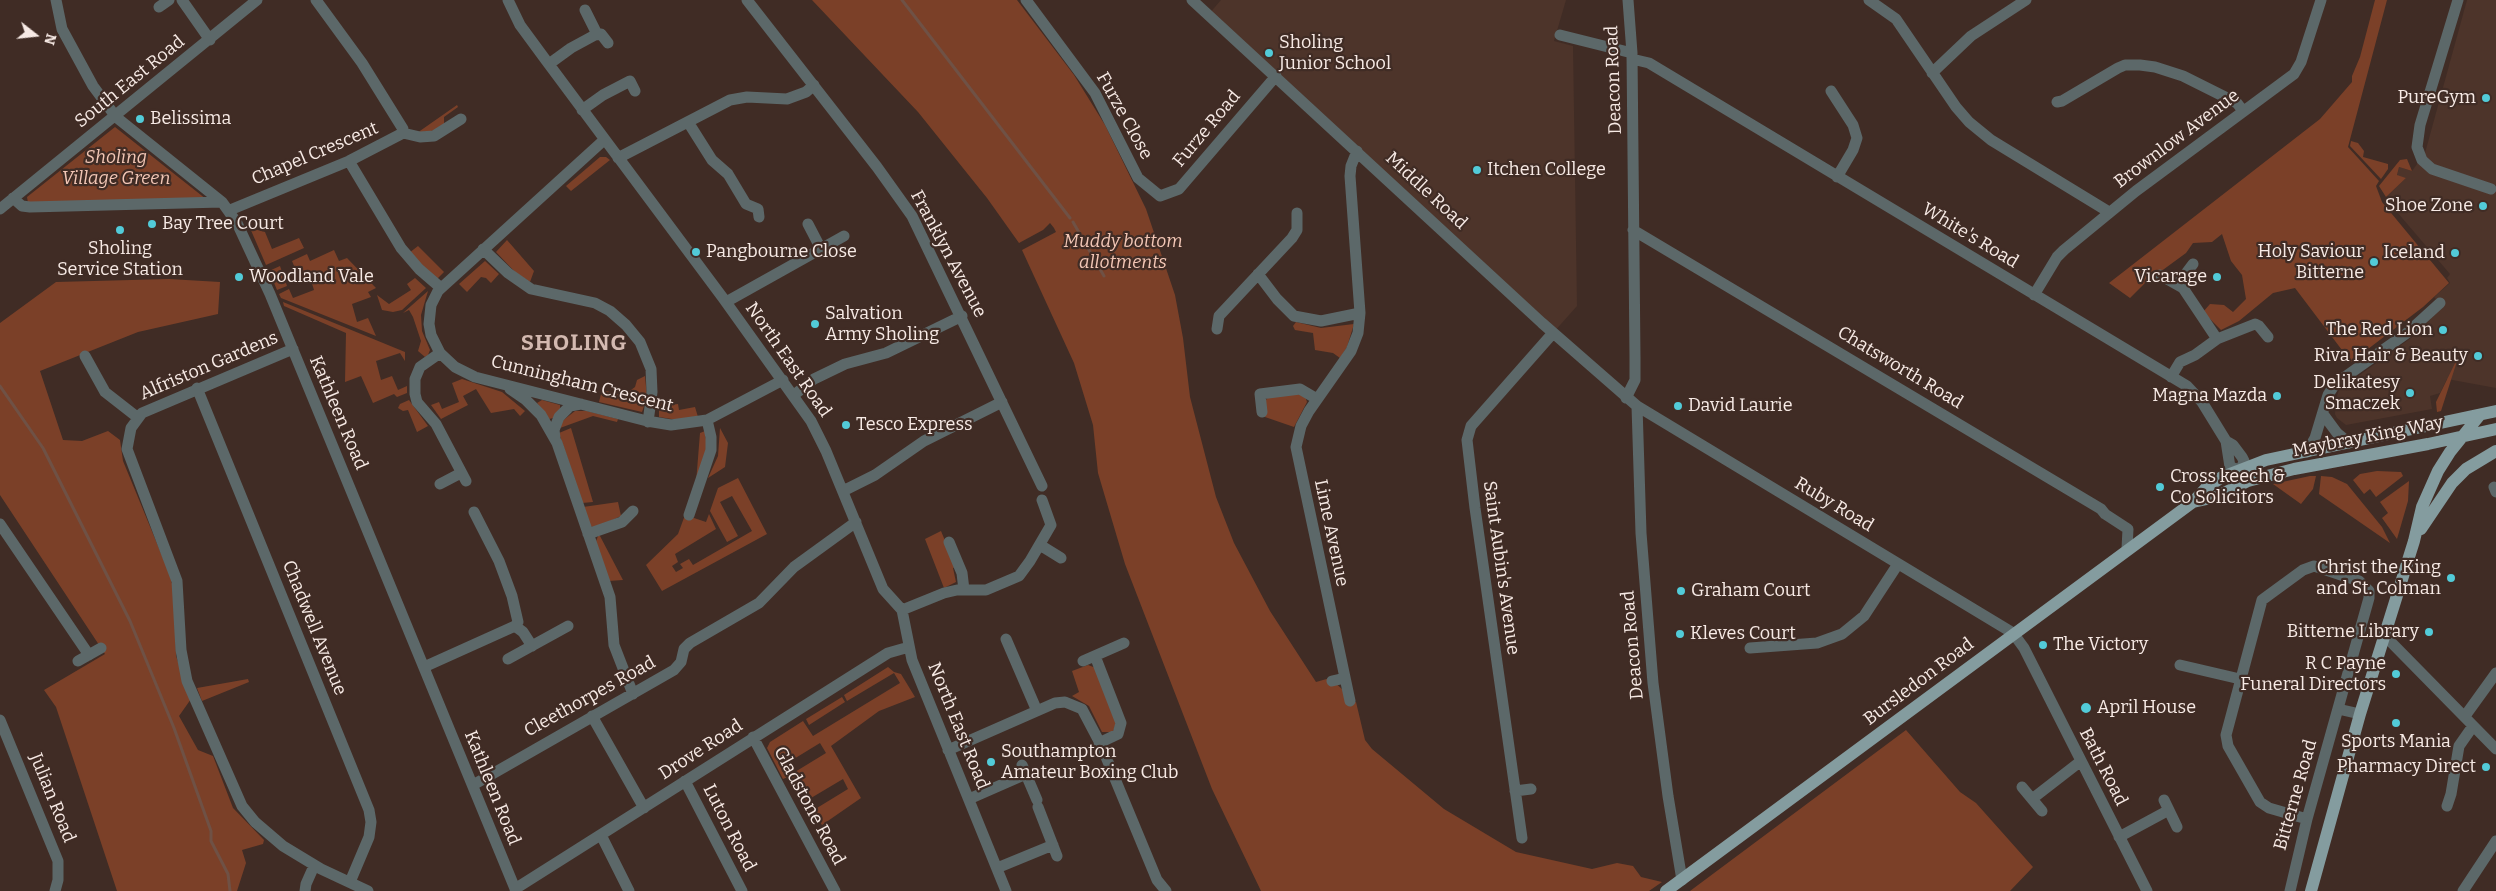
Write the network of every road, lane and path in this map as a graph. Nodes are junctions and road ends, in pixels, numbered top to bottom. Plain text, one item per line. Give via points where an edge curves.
1 (56, 0) edge
2 (169, 0) edge
3 (182, 0) edge
4 (257, 0) edge
5 (316, 0) edge
6 (508, 0) edge
7 (747, 0) edge
8 (1026, 0) edge
9 (1192, 0) edge
10 (1628, 0) edge
11 (1869, 0) edge
12 (2026, 0) edge
13 (2321, 0) edge
14 (2458, 0) edge
15 (159, 7) dead end
16 (585, 10) dead end
17 (597, 34) junction
18 (1560, 35) dead end
19 (210, 40) junction
20 (608, 44) dead end
21 (1632, 56) junction
22 (549, 64) junction
23 (1932, 73) junction
24 (1276, 76) junction
25 (814, 86) junction
26 (635, 91) dead end
27 (1831, 91) dead end
28 (2057, 102) dead end
29 (582, 110) junction
30 (2243, 111) junction
31 (116, 116) junction
32 (460, 119) dead end
33 (688, 122) junction
34 (403, 133) junction
35 (604, 140) junction
36 (1357, 151) junction
37 (618, 158) junction
38 (349, 161) junction
39 (1837, 177) junction
40 (2490, 189) dead end
41 (1160, 196) joint
42 (13, 198) junction
43 (226, 206) junction
44 (0, 209) edge
45 (760, 209) dead end
46 (2109, 212) junction
47 (1297, 213) dead end
48 (808, 224) dead end
49 (1633, 230) junction
50 (844, 236) dead end
51 (483, 249) junction
52 (821, 249) junction
53 (2193, 264) dead end
54 (1258, 274) junction
55 (2160, 275) dead end
56 (2178, 284) junction
57 (440, 288) junction
58 (2034, 295) junction
59 (726, 302) junction
60 (2440, 303) dead end
61 (1360, 313) junction
62 (962, 316) junction
63 (1217, 329) dead end
64 (1553, 333) junction
65 (2268, 337) dead end
66 (2217, 339) junction
67 (293, 349) junction
68 (440, 353) junction
69 (85, 356) dead end
70 (2171, 377) junction
71 (783, 380) junction
72 (497, 383) junction
73 (197, 388) junction
74 (794, 395) junction
75 (1626, 398) junction
76 (1317, 399) junction
77 (1002, 402) junction
78 (581, 404) junction
79 (1637, 406) junction
80 (2496, 411) edge
81 (1262, 412) dead end
82 (2323, 414) junction
83 (2479, 416) junction
84 (137, 417) junction
85 (707, 420) junction
86 (648, 422) junction
87 (2496, 428) edge
88 (2462, 436) junction
89 (556, 439) junction
90 (2349, 443) junction
91 (2428, 444) junction
92 (2496, 451) edge
93 (2307, 452) junction
94 (2241, 470) junction
95 (2438, 470) junction
96 (1035, 471) junction
97 (1024, 476) dead end
98 (2248, 481) junction
99 (440, 484) dead end
100 (1042, 486) dead end
101 (842, 491) junction
102 (1042, 500) dead end
103 (2193, 502) junction
104 (632, 511) dead end
105 (474, 512) dead end
106 (689, 515) dead end
107 (856, 522) junction
108 (2, 529) edge
109 (588, 534) junction
110 (2414, 541) junction
111 (950, 542) dead end
112 (1040, 545) junction
113 (2127, 549) junction
114 (1061, 558) dead end
115 (1898, 564) junction
116 (964, 590) junction
117 (902, 610) junction
118 (515, 626) junction
119 (568, 626) dead end
120 (2013, 633) junction
121 (2384, 635) junction
122 (1006, 639) dead end
123 (1124, 643) dead end
124 (532, 646) junction
125 (908, 647) junction
126 (102, 648) dead end
127 (1750, 648) dead end
128 (89, 655) junction
129 (1096, 656) junction
130 (508, 659) dead end
131 (78, 661) dead end
132 (1082, 661) dead end
133 (2180, 665) dead end
134 (424, 667) junction
135 (2496, 673) edge
136 (1345, 678) junction
137 (2240, 679) junction
138 (1332, 681) dead end
139 (632, 694) junction
140 (1350, 701) dead end
141 (2338, 709) junction
142 (1037, 711) junction
143 (2360, 714) junction
144 (592, 716) junction
145 (2465, 716) junction
146 (0, 720) edge
147 (2472, 726) junction
148 (753, 737) junction
149 (1099, 742) junction
150 (2496, 749) edge
151 (948, 750) junction
152 (2081, 761) junction
153 (685, 781) junction
154 (473, 785) junction
155 (2022, 787) dead end
156 (1531, 789) dead end
157 (1515, 791) junction
158 (968, 799) junction
159 (2032, 799) junction
160 (2447, 806) dead end
161 (644, 808) junction
162 (2042, 811) dead end
163 (2307, 818) junction
164 (2177, 827) dead end
165 (602, 835) junction
166 (2119, 837) junction
167 (1522, 838) dead end
168 (2496, 841) edge
169 (1053, 845) junction
170 (1057, 856) dead end
171 (314, 866) junction
172 (997, 868) junction
173 (1682, 880) junction
174 (350, 882) junction
175 (515, 890) edge
176 (54, 891) edge
177 (305, 891) edge
178 (368, 891) edge
179 (629, 891) edge
180 (742, 891) edge
181 (835, 891) edge
182 (1006, 891) edge
183 (1166, 891) edge
184 (1666, 891) edge
185 (2147, 891) edge
186 (2290, 891) edge
187 (2311, 891) edge
188 (2463, 891) edge

1 - 31 street, Kathleen Road via 62,29 93,86
2 - 15 street
3 - 19 street
4 - 19 street, South East Road
5 - 34 street, Chapel Crescent via 362,63
6 - 22 street, North East Road via 520,25
7 - 25 street, Franklyn Avenue
8 - 41 street, Furze Close via 1095,93 1138,178
9 - 24 street, Middle Road
10 - 21 street, Deacon Road
11 - 23 street via 1896,19
12 - 23 street via 1971,36
13 - 30 street, Brownlow Avenue via 2294,74
14 - 40 street via 2420,125 2417,147 2422,160 2432,169
16 - 17 street
17 - 20 street via 601,34
17 - 22 street
18 - 21 street, White's Road
19 - 31 street, South East Road
21 - 39 street, White's Road via 1649,63
21 - 49 street, Deacon Road
22 - 29 street, North East Road
23 - 46 street via 1958,110 1984,135
24 - 36 street, Middle Road
24 - 41 street, Furze Road via 1179,189
25 - 33 street via 787,99 715,101
25 - 62 street, Franklyn Avenue via 904,204
26 - 29 street via 630,81
27 - 39 street via 1856,132 1855,145
28 - 30 street via 2118,68 2140,65 2183,76 2237,103
29 - 35 street, North East Road
30 - 46 street, Brownlow Avenue
31 - 42 street, South East Road
31 - 43 street, Kathleen Road
32 - 34 street via 434,136
33 - 37 street
33 - 45 street via 712,160 728,174 746,204
34 - 38 street, Chapel Crescent
35 - 37 street, North East Road
35 - 51 street
36 - 61 street, Lime Avenue via 1350,176
36 - 64 street, Middle Road
37 - 59 street, North East Road
38 - 43 street, Chapel Crescent
38 - 57 street via 401,248
39 - 58 street, White's Road
42 - 43 street via 22,206 30,207
42 - 44 street, South East Road
43 - 67 street, Kathleen Road via 270,294
46 - 58 street, Brownlow Avenue via 2057,257
47 - 54 street via 1297,230
48 - 52 street
49 - 75 street, Deacon Road via 1635,380
49 - 113 street, Chatsworth Road via 2101,509 2128,529
50 - 52 street
51 - 57 street
51 - 86 street via 531,289 595,303 626,325 643,348 651,370
52 - 59 street
53 - 56 street
54 - 61 street via 1294,316 1321,321
54 - 63 street via 1219,316
55 - 56 street
56 - 66 street via 2213,329
57 - 68 street via 431,305 429,324
58 - 70 street, White's Road
59 - 71 street, North East Road
60 - 82 street via 2407,333 2335,384
61 - 76 street, Lime Avenue via 1358,333 1351,351
62 - 74 street via 886,353 845,364 809,382
62 - 77 street, Franklyn Avenue
64 - 75 street, Middle Road
64 - 157 street, Saint Aubin's Avenue via 1471,426 1467,440
65 - 66 street via 2255,324
66 - 70 street via 2180,362
67 - 73 street, Alfriston Gardens
67 - 134 street, Kathleen Road
68 - 72 street, Cunningham Crescent via 465,372
68 - 99 street via 420,367 415,379 417,402 436,424 464,477
69 - 84 street via 105,392
70 - 94 street, White's Road via 2195,393 2226,441 2242,457
71 - 74 street, North East Road
71 - 85 street, Cunningham Crescent
72 - 78 street, Cunningham Crescent
72 - 89 street via 514,391 531,405
73 - 84 street, Alfriston Gardens via 147,409
73 - 174 street, Chadwell Avenue via 369,810 369,837
74 - 101 street, North East Road via 819,436
75 - 79 street, Middle Road
76 - 81 street via 1300,389 1260,394
76 - 136 street, Lime Avenue via 1301,426 1297,457
77 - 96 street, Franklyn Avenue
77 - 101 street via 924,441 875,475
78 - 86 street, Cunningham Crescent
78 - 89 street via 570,406 559,418 554,430
79 - 115 street, Ruby Road
79 - 173 street, Deacon Road via 1641,533 1653,683
80 - 83 main road, Maybray King Way
82 - 90 street
82 - 93 street
83 - 88 main road
83 - 90 main road, Maybray King Way
84 - 171 street, Alfriston Gardens via 128,435 128,455 177,581 181,650 190,687 242,806 274,839
85 - 86 street, Cunningham Crescent via 679,425
85 - 106 street via 711,450
87 - 88 main road, Maybray King Way
88 - 91 main road, Maybray King Way
88 - 95 main road
89 - 109 street
90 - 93 main road, Maybray King Way
91 - 95 main road via 2437,459
91 - 98 main road, Maybray King Way
92 - 110 main road via 2466,469 2452,483
93 - 94 main road, Maybray King Way via 2266,460
94 - 98 street, White's Road
94 - 103 main road, Bursledon Road via 2216,482
95 - 110 main road via 2422,507
96 - 97 street
96 - 100 street, Franklyn Avenue
98 - 103 main road, Bursledon Road via 2216,498
101 - 107 street, North East Road
102 - 112 street via 1051,525
103 - 113 main road, Bursledon Road
104 - 109 street via 622,522
105 - 118 street via 499,561 518,618
107 - 117 street, North East Road via 883,589
107 - 139 street, Cleethorpes Road via 794,567 759,603 687,646 674,670
108 - 128 street
109 - 139 street via 611,603 614,645
110 - 121 main road
111 - 116 street via 962,573
112 - 114 street
112 - 116 street via 1026,567 1014,578 986,590
113 - 120 main road, Bursledon Road
115 - 120 street, Ruby Road
115 - 127 street via 1864,616 1842,634 1816,643
116 - 117 street via 944,593
117 - 125 street, North East Road
118 - 124 street
118 - 134 street
119 - 124 street
120 - 152 street, Bath Road via 2024,648
120 - 173 main road, Bursledon Road
121 - 143 main road
121 - 145 street
122 - 142 street
123 - 129 street
124 - 130 street
125 - 148 street, Drove Road via 891,651
125 - 151 street, North East Road
126 - 128 street
128 - 131 street
129 - 132 street
129 - 149 street via 1121,723 1118,734
133 - 137 street
134 - 154 street, Kathleen Road
135 - 145 street
136 - 138 street
136 - 140 street, Lime Avenue
137 - 141 street, Bitterne Road via 2262,600 2303,570 2318,566 2359,581 2365,585 2369,598
137 - 163 street via 2226,735 2228,746 2260,802 2269,808
139 - 144 street, Cleethorpes Road
141 - 143 street
141 - 163 street, Bitterne Road
142 - 149 street via 1060,702 1078,707 1087,716
142 - 151 street
143 - 187 main road
144 - 154 street, Cleethorpes Road
144 - 161 street
145 - 147 street
146 - 176 street, Julian Road via 58,861 58,880
147 - 150 street
147 - 160 street via 2459,746
148 - 153 street, Drove Road
148 - 181 street, Gladstone Road
149 - 183 street via 1154,874
151 - 158 street, North East Road
152 - 159 street
152 - 166 street, Bath Road
153 - 161 street, Drove Road
153 - 180 street, Luton Road
154 - 175 street, Kathleen Road
155 - 159 street
156 - 157 street
157 - 167 street, Saint Aubin's Avenue
158 - 169 street via 1024,769
158 - 172 street, North East Road
159 - 162 street
161 - 165 street, Drove Road
163 - 186 street, Bitterne Road
164 - 166 street via 2167,805
165 - 175 street, Drove Road
165 - 179 street
166 - 185 street, Bath Road
168 - 188 street
169 - 170 street
169 - 172 street
171 - 174 street, Alfriston Gardens
171 - 177 street
172 - 182 street, North East Road
173 - 184 main road, Bursledon Road
174 - 178 street, Alfriston Gardens

